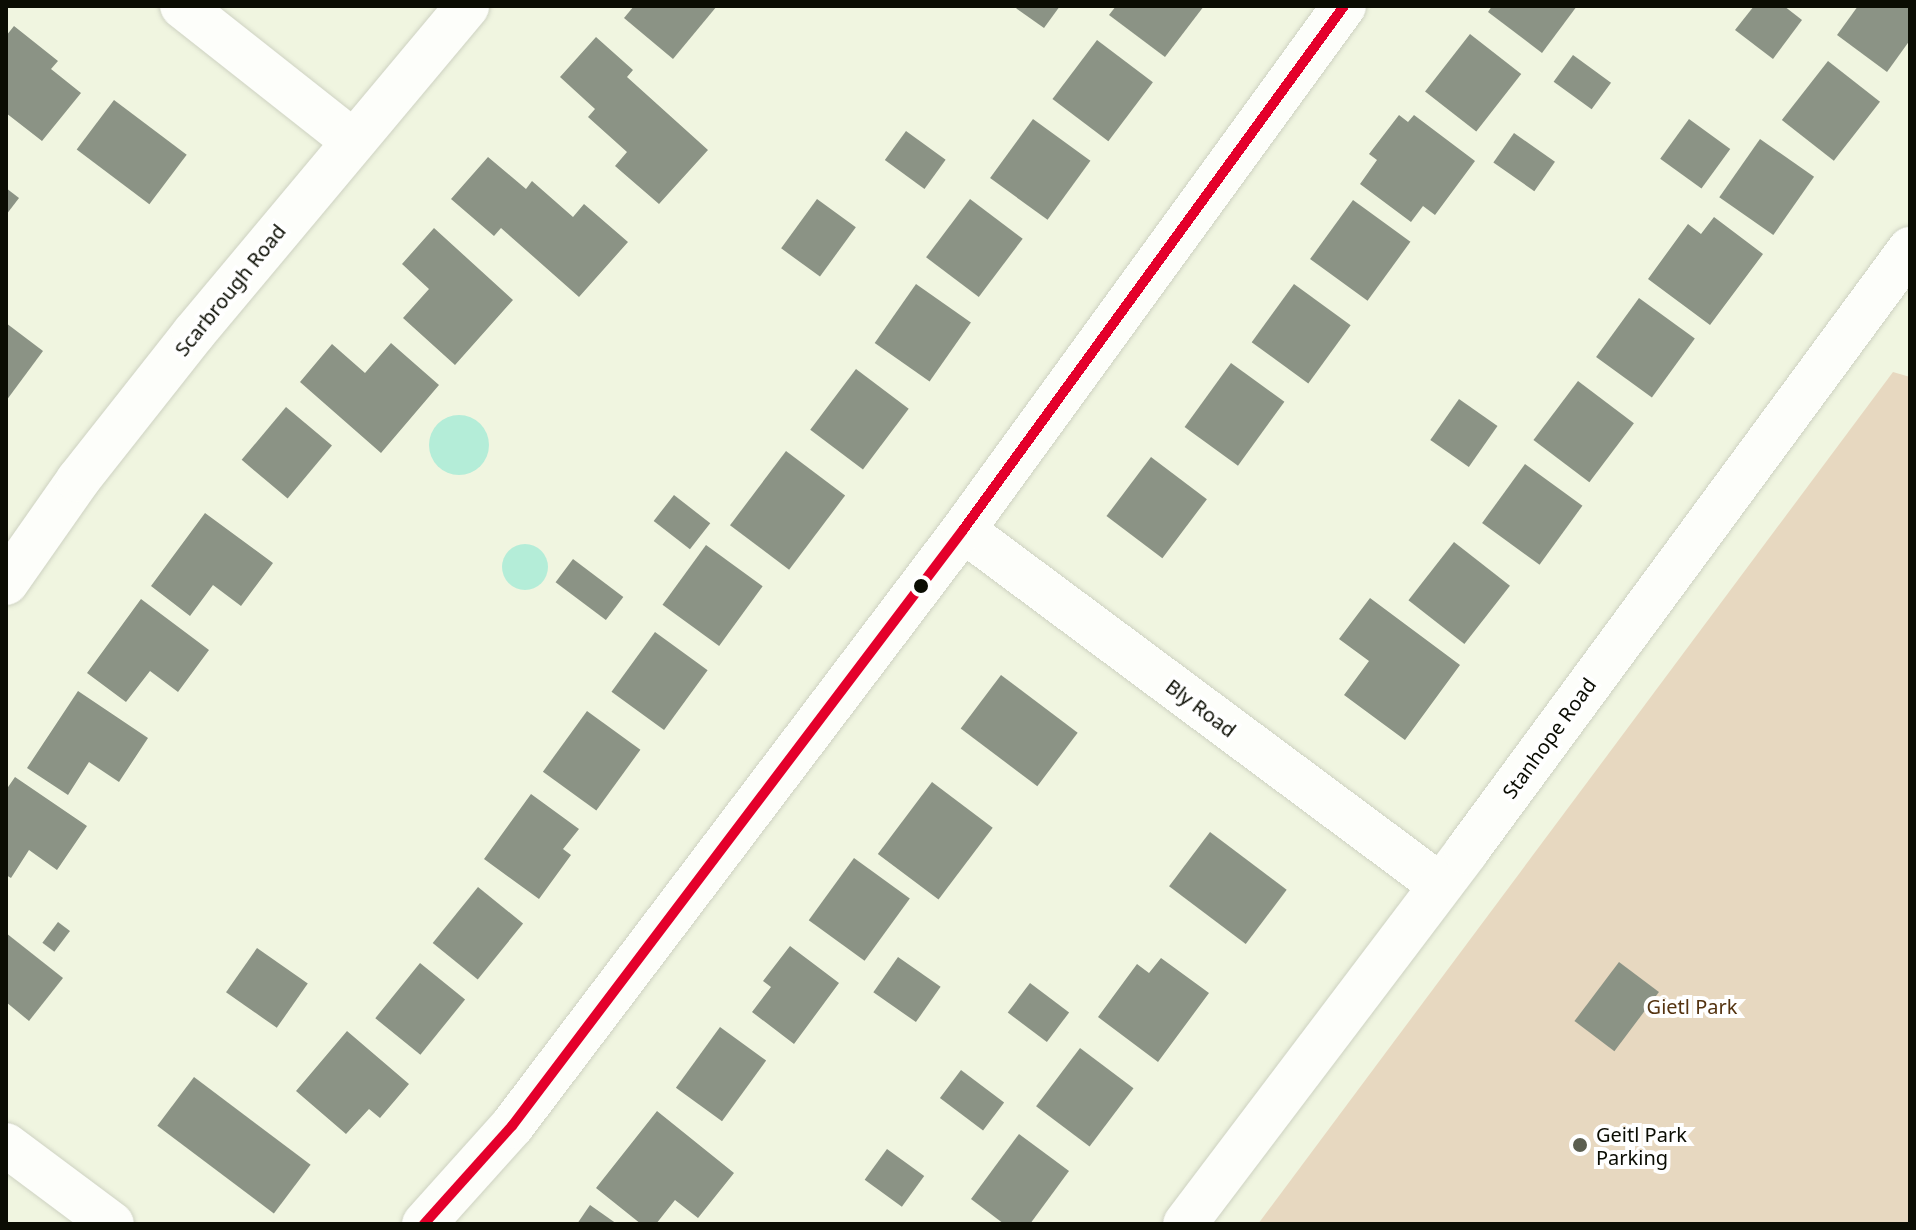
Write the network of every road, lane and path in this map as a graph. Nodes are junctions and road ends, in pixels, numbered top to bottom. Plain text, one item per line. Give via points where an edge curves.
1 (182, 6) edge
2 (467, 6) edge
3 (1344, 6) edge
4 (353, 141) junction
5 (1910, 249) edge
6 (963, 530) junction
7 (6, 583) edge
8 (1440, 885) junction
9 (6, 1145) edge
10 (112, 1224) edge
11 (424, 1224) edge
12 (1185, 1224) edge

1 - 4 street
2 - 4 street, Scarbrough Road
3 - 6 street
4 - 7 street, Scarbrough Road via 78,480
5 - 8 street, Stanhope Road
6 - 8 street, Bly Road
6 - 11 street via 512,1126
8 - 12 street, Stanhope Road
9 - 10 street

